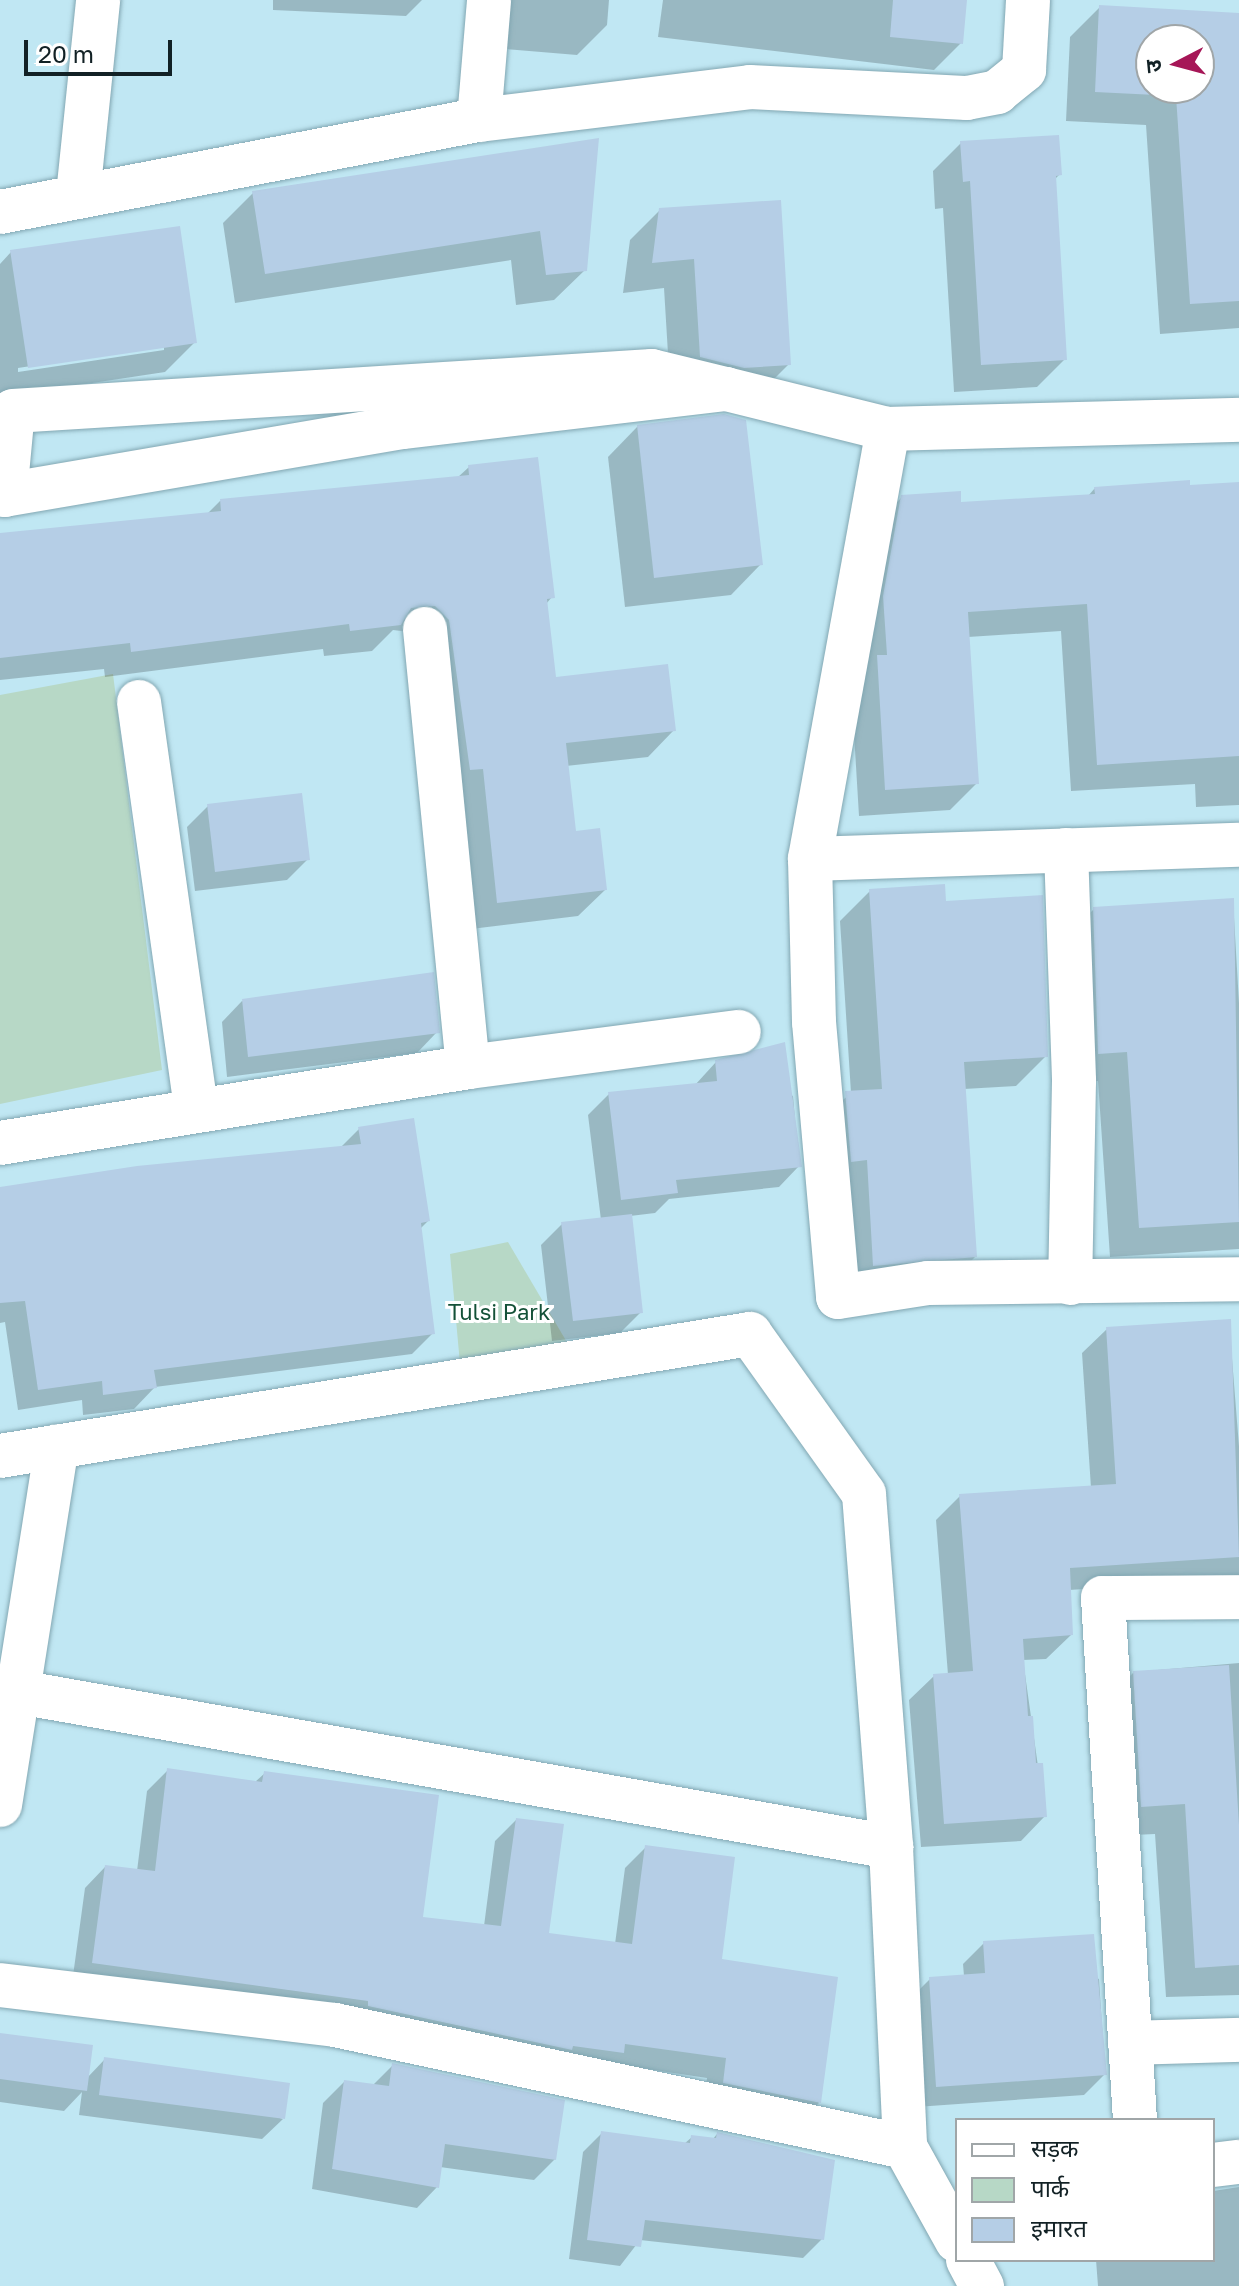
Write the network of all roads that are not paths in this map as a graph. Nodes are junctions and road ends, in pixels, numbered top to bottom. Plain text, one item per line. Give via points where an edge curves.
1 (98, 0) edge
2 (489, 0) edge
3 (1028, 0) edge
4 (479, 120) junction
5 (78, 195) junction
6 (0, 212) edge
7 (726, 389) junction
8 (1239, 420) edge
9 (888, 429) junction
10 (425, 629) dead end
11 (139, 702) dead end
12 (1239, 845) edge
13 (1066, 850) junction
14 (810, 859) junction
15 (739, 1032) dead end
16 (468, 1067) junction
17 (196, 1109) junction
18 (0, 1143) edge
19 (1239, 1279) edge
20 (1070, 1283) junction
21 (57, 1446) junction
22 (0, 1456) edge
23 (1239, 1597) edge
24 (19, 1692) junction
25 (0, 1805) edge
26 (891, 1847) junction
27 (0, 1985) edge
28 (1239, 2040) edge
29 (1130, 2043) junction
30 (1135, 2118) edge
31 (905, 2147) junction
32 (1239, 2162) edge
33 (1215, 2165) edge
34 (955, 2237) edge
35 (969, 2262) edge
36 (982, 2286) edge

1 - 5 street
2 - 4 street
3 - 4 street via 1024,70 997,92 967,98 750,87
4 - 5 street
5 - 6 street
7 - 7 street via 402,427 5,495 13,411 652,371
7 - 9 street
8 - 9 street
9 - 14 street
10 - 16 street
11 - 17 street
12 - 13 street
13 - 14 street
13 - 20 street via 1074,1081
14 - 20 street via 814,1022 838,1297 928,1283
15 - 16 street
16 - 17 street
17 - 18 street
19 - 20 street
21 - 22 street
21 - 24 street
21 - 26 street via 750,1334 864,1494
23 - 29 street via 1103,1598
24 - 25 street
24 - 26 street
26 - 31 street
27 - 31 street via 335,2025
28 - 29 street
29 - 30 street
31 - 34 street
32 - 33 street
35 - 36 street

